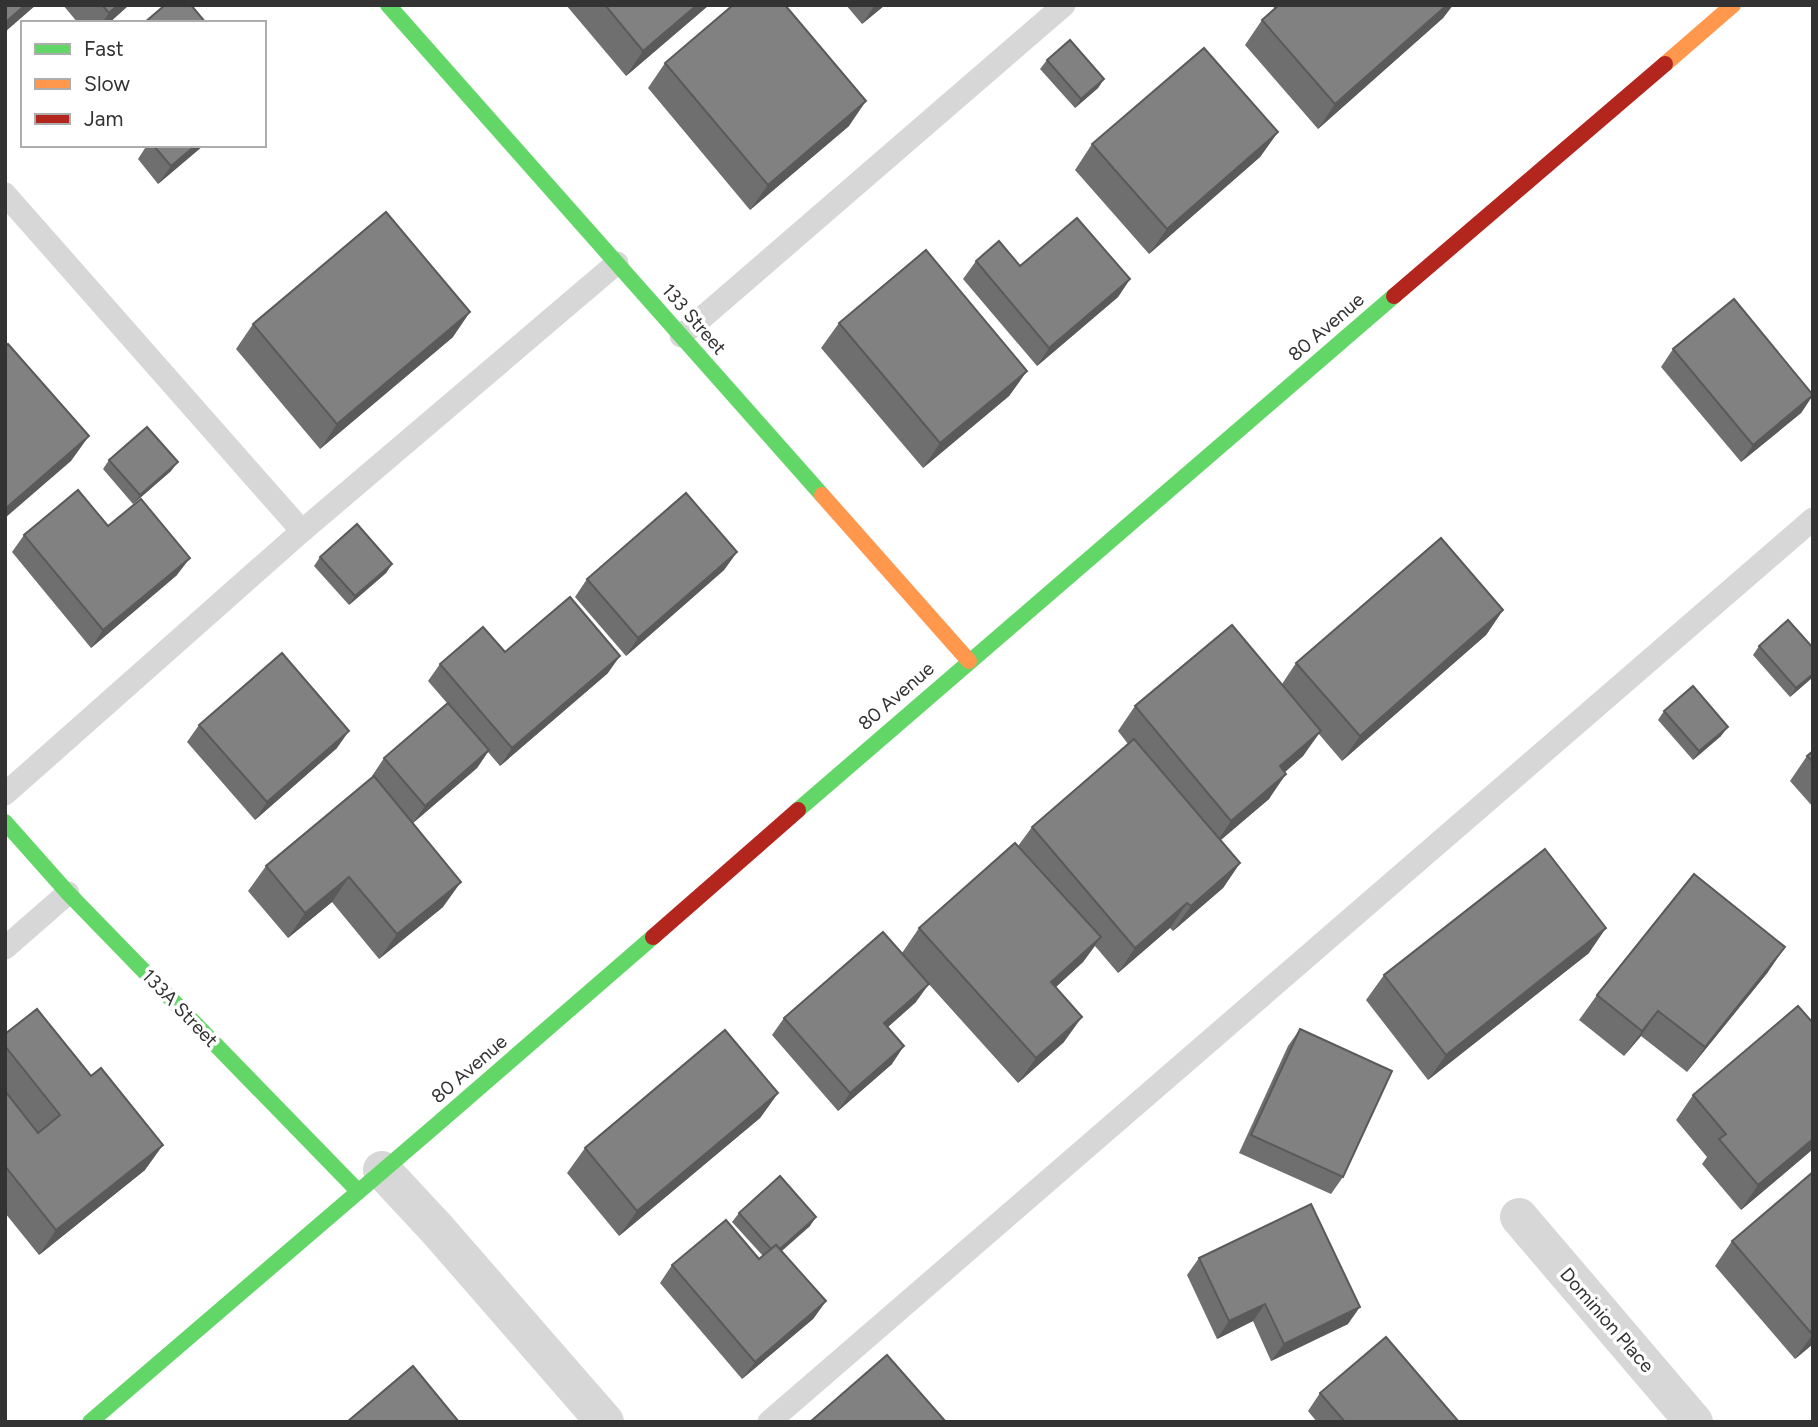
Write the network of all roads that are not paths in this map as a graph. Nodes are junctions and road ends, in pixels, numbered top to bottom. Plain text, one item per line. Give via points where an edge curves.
1 (388, 5) edge
2 (1064, 5) edge
3 (1732, 5) edge
4 (5, 194) edge
5 (617, 263) junction
6 (681, 336) junction
7 (1813, 519) edge
8 (302, 531) junction
9 (969, 661) junction
10 (5, 794) edge
11 (5, 822) edge
12 (68, 893) junction
13 (5, 948) edge
14 (370, 1180) junction
15 (1519, 1217) dead end
16 (90, 1422) edge
17 (605, 1422) edge
18 (769, 1422) edge
19 (1694, 1422) edge

1 - 5 main road, 133 Street
2 - 6 lane
3 - 9 main road, 80 Avenue
4 - 8 lane
5 - 6 main road, 133 Street
5 - 8 lane
6 - 9 main road, 133 Street
7 - 18 lane
8 - 10 lane
9 - 14 main road, 80 Avenue
11 - 12 main road, 133A Street
12 - 13 lane
12 - 14 main road, 133A Street
14 - 16 main road, 80 Avenue
14 - 17 street, 133A Street via 438,1229
15 - 19 street, Dominion Place

